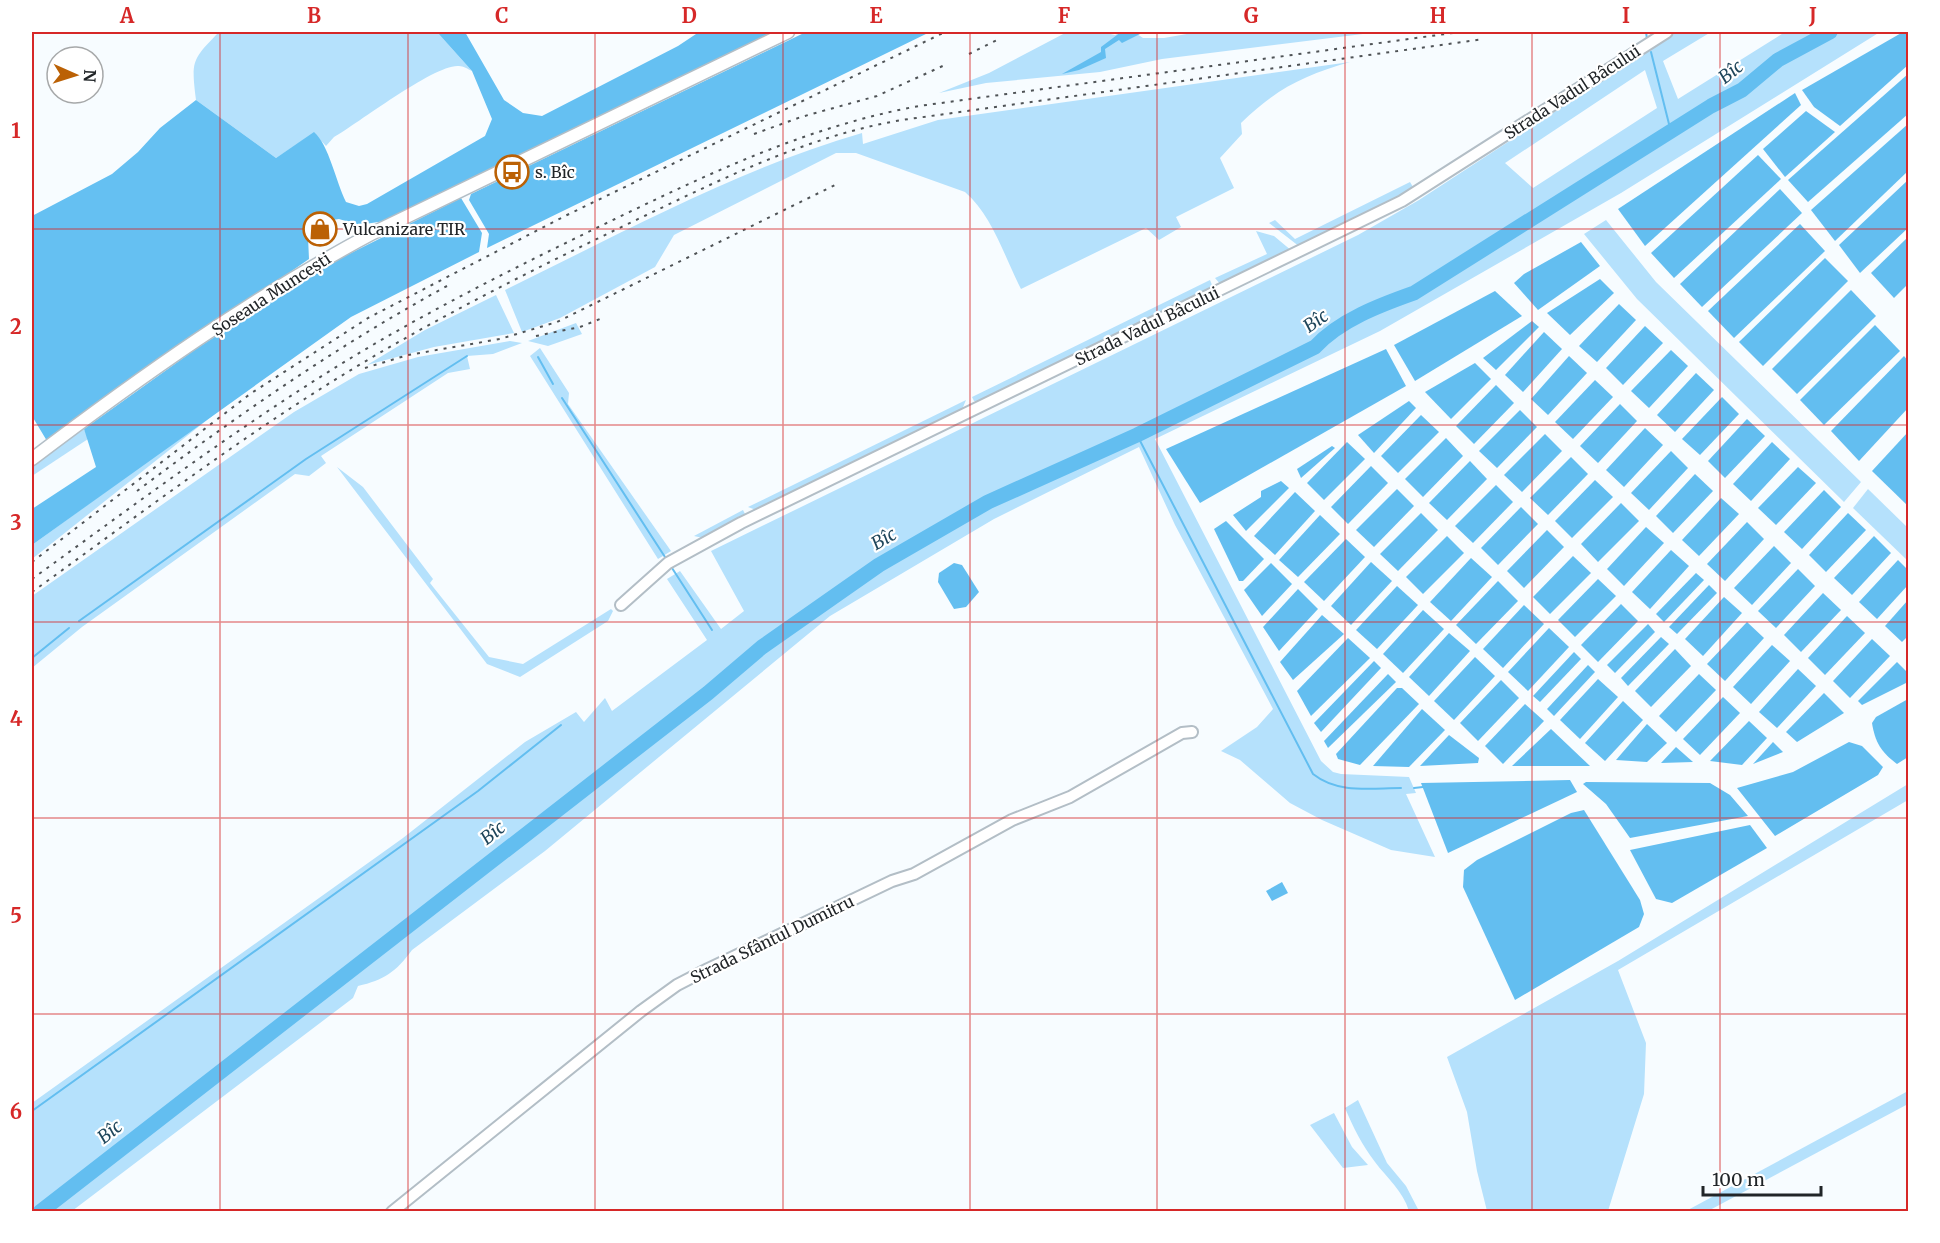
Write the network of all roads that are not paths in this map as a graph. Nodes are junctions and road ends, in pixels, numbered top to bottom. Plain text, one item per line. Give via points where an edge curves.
1 (788, 32) edge
2 (1666, 32) edge
3 (32, 459) edge
4 (621, 605) dead end
5 (1192, 732) dead end
6 (392, 1212) edge

1 - 3 main road, Șoseaua Muncești via 311,266
2 - 4 street, Strada Vadul Bâcului via 1402,201 741,523 668,563
5 - 6 street, Strada Sfântul Dumitru via 1182,733 1070,797 1012,820 914,873 677,985

